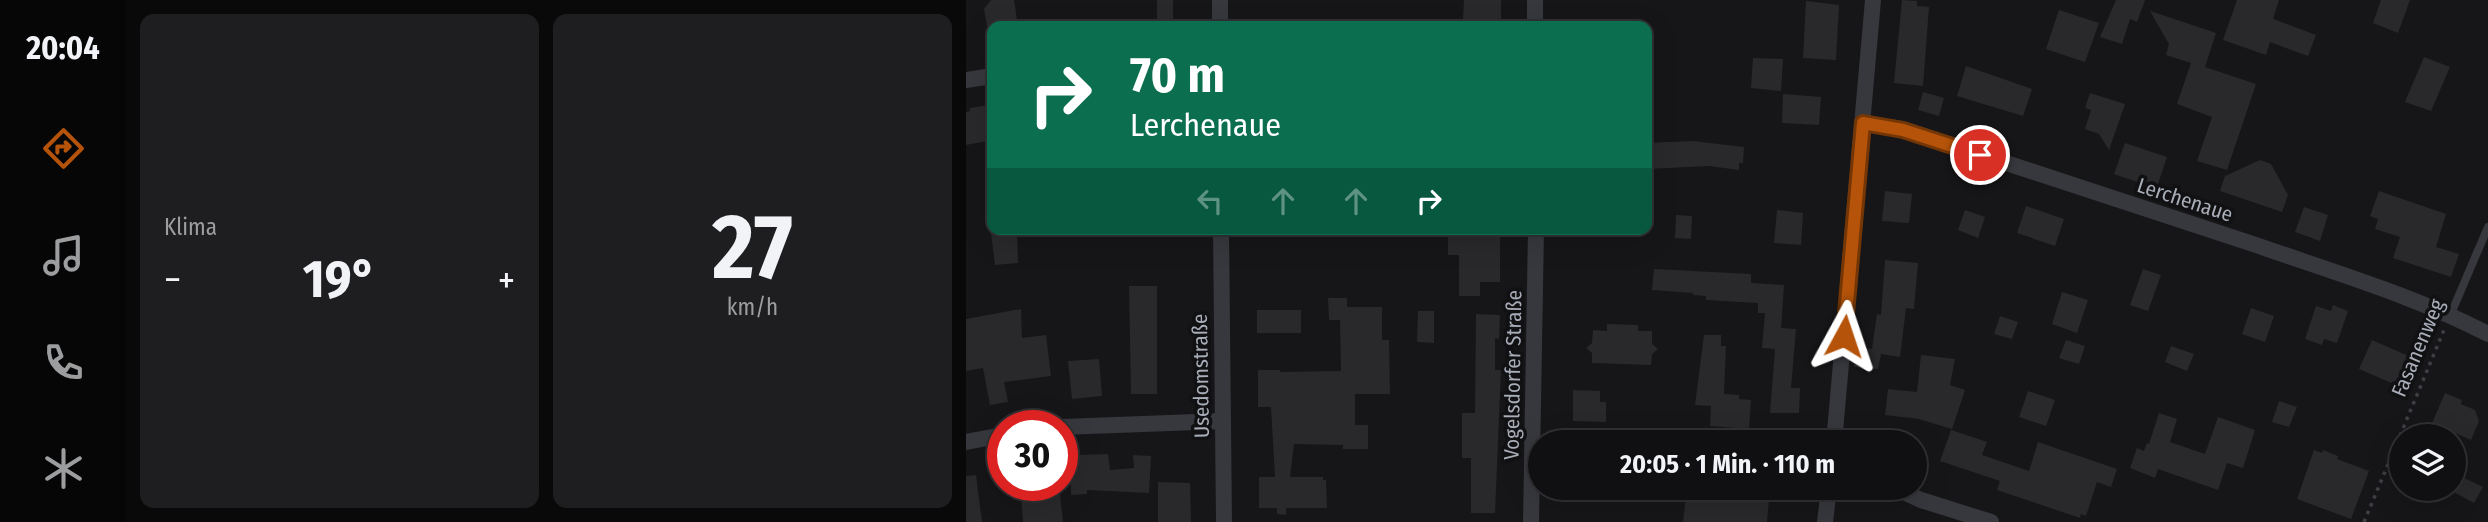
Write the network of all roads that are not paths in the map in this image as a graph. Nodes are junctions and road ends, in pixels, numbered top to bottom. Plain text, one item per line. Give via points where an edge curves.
1 (1220, 0) edge
2 (1535, 0) edge
3 (1873, 0) edge
4 (1220, 21) edge
5 (1535, 21) edge
6 (987, 77) edge
7 (966, 80) edge
8 (1863, 123) junction
9 (2488, 227) edge
10 (1221, 235) edge
11 (1536, 235) edge
12 (2450, 316) junction
13 (2488, 334) edge
14 (1223, 421) junction
15 (1078, 426) edge
16 (1835, 430) edge
17 (987, 438) edge
18 (966, 442) edge
19 (1828, 500) edge
20 (1921, 500) edge
21 (1224, 522) edge
22 (1531, 522) edge
23 (1825, 522) edge
24 (1991, 522) edge

1 - 4 street
2 - 5 street
3 - 8 street
6 - 7 street
8 - 12 street, Lerchenaue via 1903,130 2175,218
8 - 16 street
9 - 12 lane, Fasanenweg
10 - 14 street, Usedomstraße
11 - 22 street, Vogelsdorfer Straße
12 - 13 street, Lerchenaue
14 - 15 street
14 - 21 street, Usedomstraße
17 - 18 street
19 - 23 street
20 - 24 street

